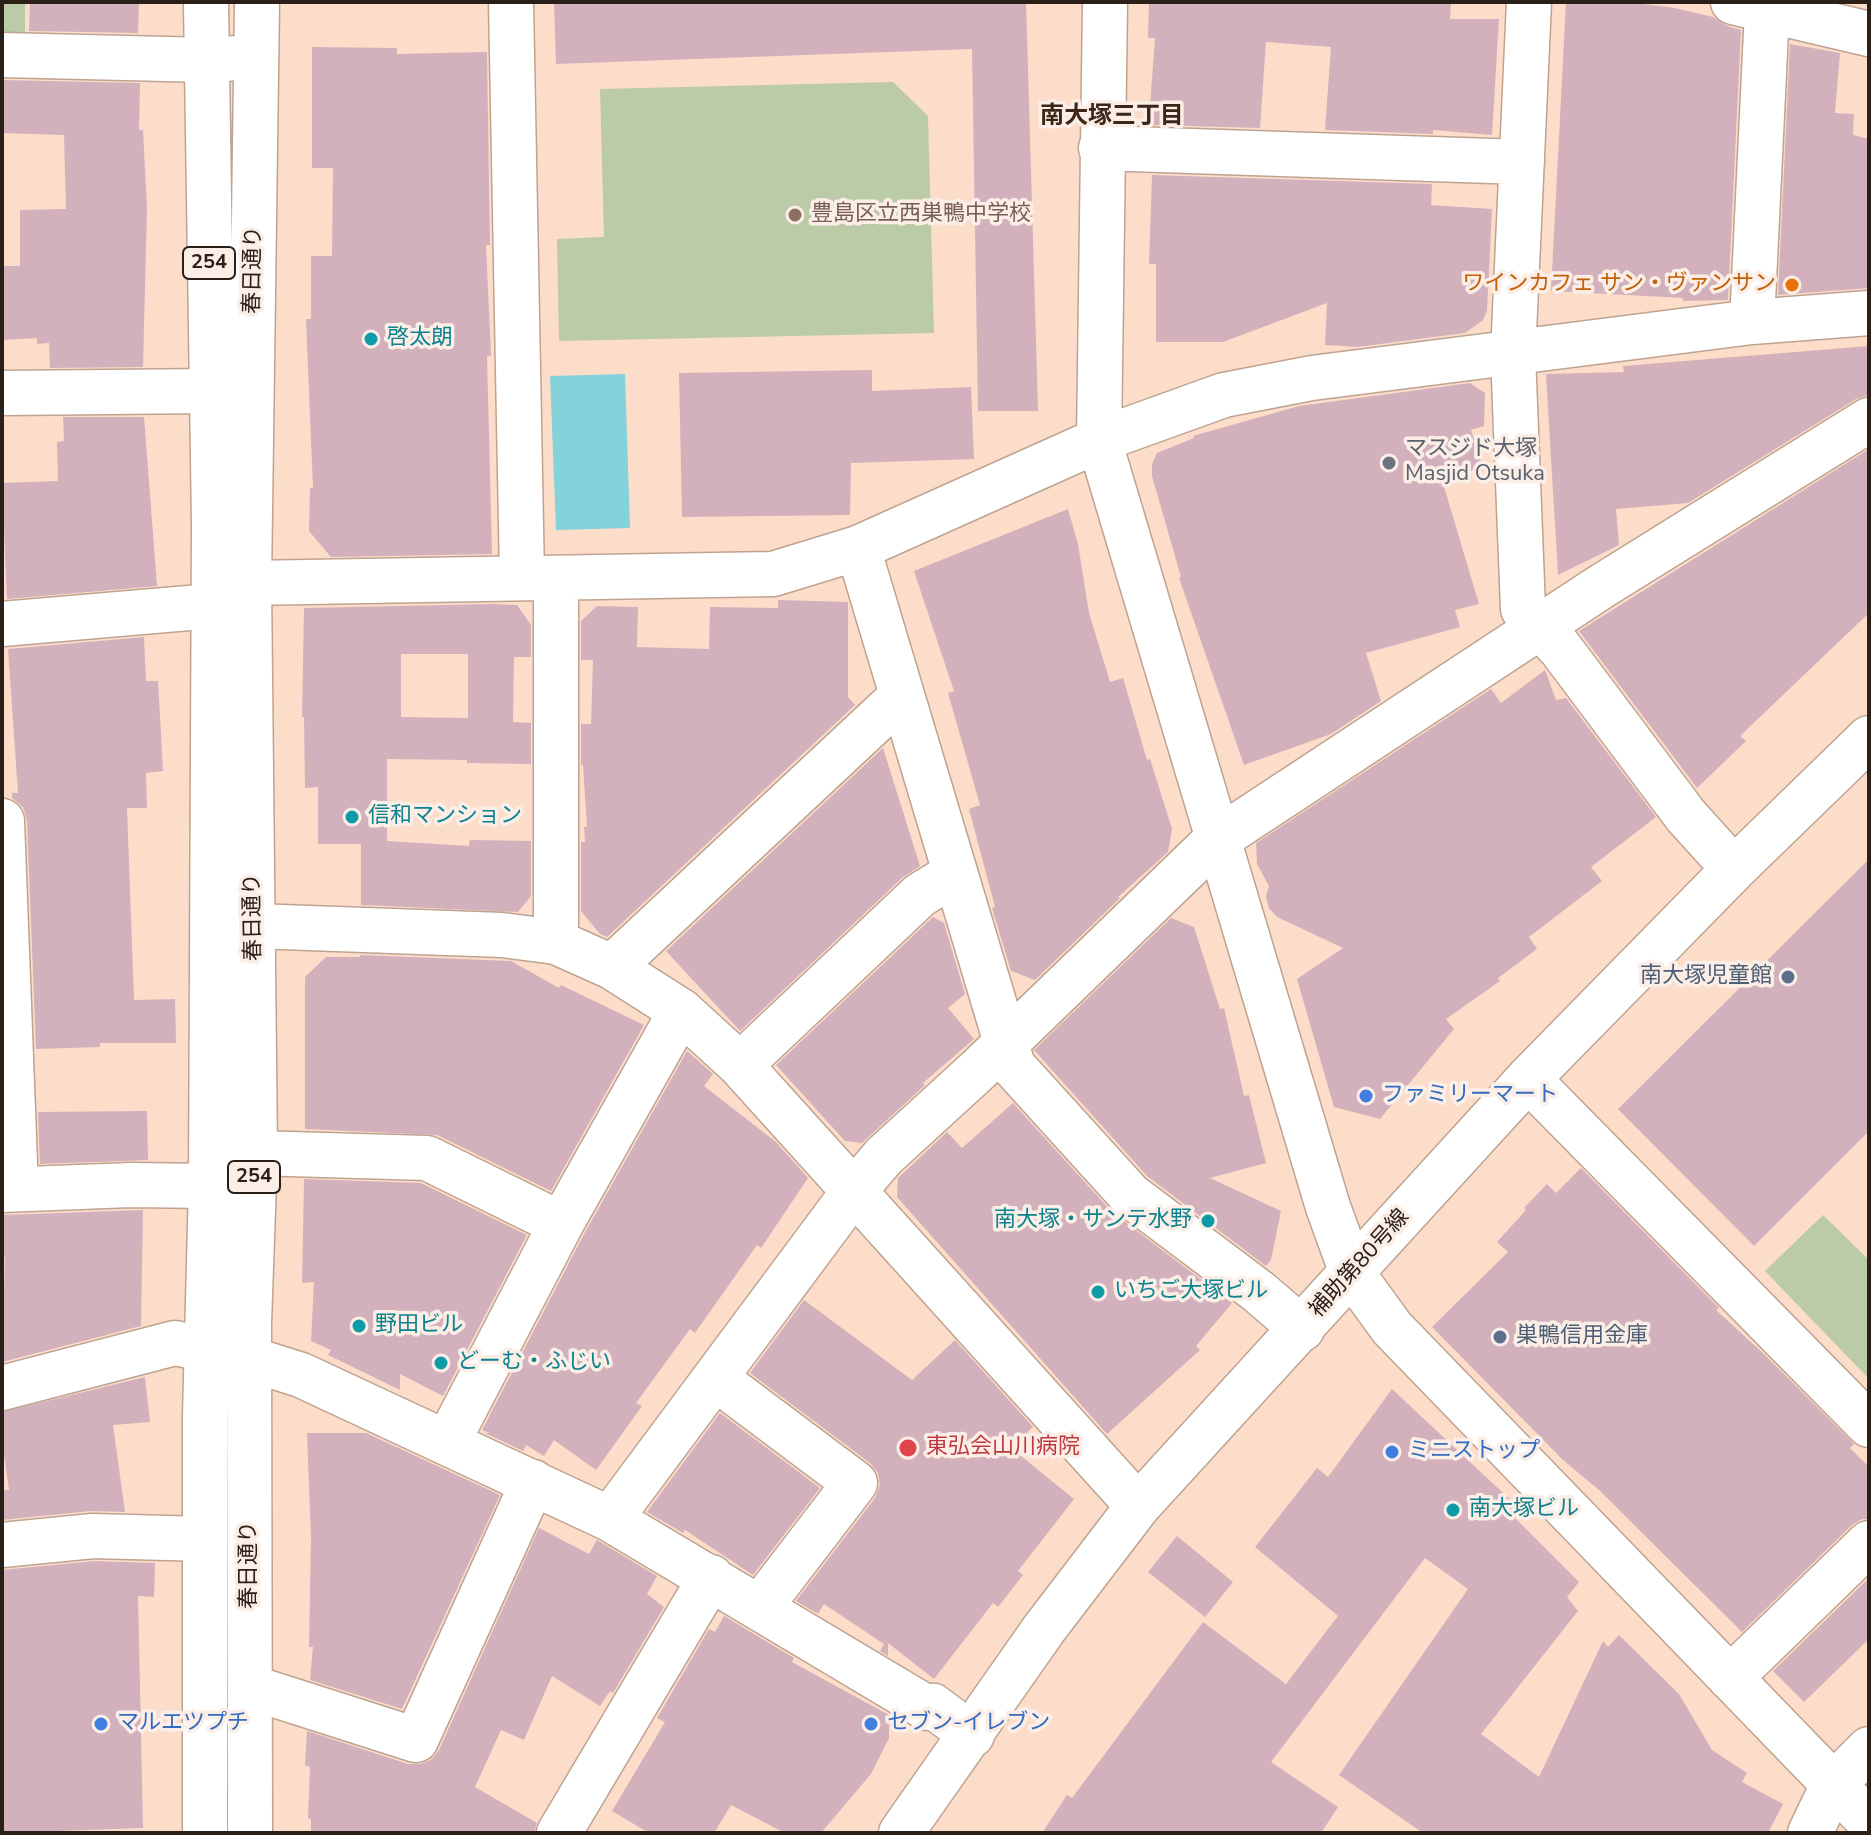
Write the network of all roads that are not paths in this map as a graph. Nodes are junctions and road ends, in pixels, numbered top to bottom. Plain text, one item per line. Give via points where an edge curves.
1 (206, 2) edge
2 (257, 2) edge
3 (511, 2) edge
4 (1105, 2) edge
5 (1529, 2) edge
6 (1750, 6) edge
7 (1830, 12) edge
8 (1869, 34) edge
9 (2, 55) edge
10 (254, 57) junction
11 (208, 60) junction
12 (1101, 148) junction
13 (1522, 162) junction
14 (1869, 313) edge
15 (1752, 322) junction
16 (1513, 354) junction
17 (213, 391) junction
18 (2, 393) edge
19 (1869, 420) edge
20 (1099, 440) junction
21 (858, 548) junction
22 (539, 578) junction
23 (249, 583) junction
24 (212, 606) junction
25 (2, 624) edge
26 (1540, 626) junction
27 (902, 696) junction
28 (1869, 738) edge
29 (2, 821) edge
30 (1216, 840) junction
31 (1734, 869) junction
32 (954, 874) junction
33 (254, 926) junction
34 (556, 942) junction
35 (612, 967) junction
36 (681, 1011) junction
37 (1006, 1042) junction
38 (740, 1065) junction
39 (1528, 1079) junction
40 (255, 1153) junction
41 (211, 1186) junction
42 (9, 1190) edge
43 (854, 1191) junction
44 (561, 1224) junction
45 (1352, 1273) junction
46 (1302, 1329) junction
47 (207, 1350) junction
48 (250, 1359) junction
49 (715, 1378) junction
50 (2, 1388) edge
51 (1869, 1425) edge
52 (447, 1443) junction
53 (533, 1482) junction
54 (1138, 1506) junction
55 (610, 1519) junction
56 (205, 1539) junction
57 (1869, 1543) edge
58 (2, 1545) edge
59 (711, 1577) junction
60 (760, 1607) junction
61 (1730, 1678) junction
62 (250, 1687) junction
63 (972, 1735) junction
64 (1869, 1749) edge
65 (1833, 1785) junction
66 (1869, 1821) edge
67 (905, 1832) edge
68 (205, 1833) edge
69 (250, 1833) edge
70 (559, 1833) edge
71 (1810, 1833) edge

1 - 11 main road, 春日通り / 254
2 - 10 main road, 春日通り / 254
3 - 22 main road
4 - 12 main road
5 - 13 main road
6 - 7 main road
6 - 15 main road
7 - 8 main road
9 - 11 main road
10 - 11 main road
10 - 23 main road, 春日通り / 254
11 - 17 main road, 春日通り / 254
12 - 13 main road
12 - 20 main road
13 - 16 main road
14 - 15 main road
15 - 16 main road
16 - 20 main road via 1312,378 1224,395
16 - 26 main road via 1523,609
17 - 18 main road
17 - 24 main road, 春日通り / 254
19 - 26 main road
20 - 21 main road
20 - 30 main road
21 - 22 main road via 773,574
21 - 27 main road
22 - 23 main road
22 - 34 main road
23 - 33 main road, 春日通り / 254
24 - 25 main road
24 - 41 main road, 春日通り / 254
26 - 30 main road
26 - 31 main road via 1686,816
27 - 32 main road
27 - 35 main road
28 - 31 main road, 補助第80号線
29 - 42 main road
30 - 37 main road
30 - 45 main road
31 - 39 main road, 補助第80号線
32 - 37 main road
32 - 38 main road via 920,895
33 - 34 main road via 502,935
33 - 40 main road, 春日通り / 254
34 - 35 main road
35 - 36 main road
36 - 38 main road
36 - 44 main road
37 - 43 main road
37 - 46 main road via 1013,1066 1130,1195
38 - 43 main road
39 - 45 main road, 補助第80号線
39 - 51 main road
40 - 44 main road via 427,1158
40 - 48 main road, 春日通り / 254
41 - 42 main road
41 - 47 main road, 春日通り / 254
43 - 49 main road
43 - 54 main road
44 - 52 main road
45 - 46 main road, 補助第80号線
45 - 61 main road via 1392,1328
46 - 54 main road, 補助第80号線
47 - 48 main road
47 - 50 main road via 175,1343
47 - 56 main road, 春日通り / 254
48 - 52 main road via 301,1375
48 - 62 main road, 春日通り / 254
49 - 55 main road
49 - 60 main road via 855,1483
52 - 53 main road
53 - 55 main road
53 - 62 main road via 416,1740
54 - 63 main road, 補助第80号線
55 - 59 main road
56 - 58 main road via 93,1536
56 - 68 main road, 春日通り / 254
57 - 61 main road
59 - 60 main road
59 - 70 main road
60 - 63 main road via 927,1708 933,1706
61 - 65 main road
62 - 69 main road, 春日通り / 254
63 - 67 main road, 補助第80号線
64 - 65 main road
65 - 66 main road
65 - 71 main road

